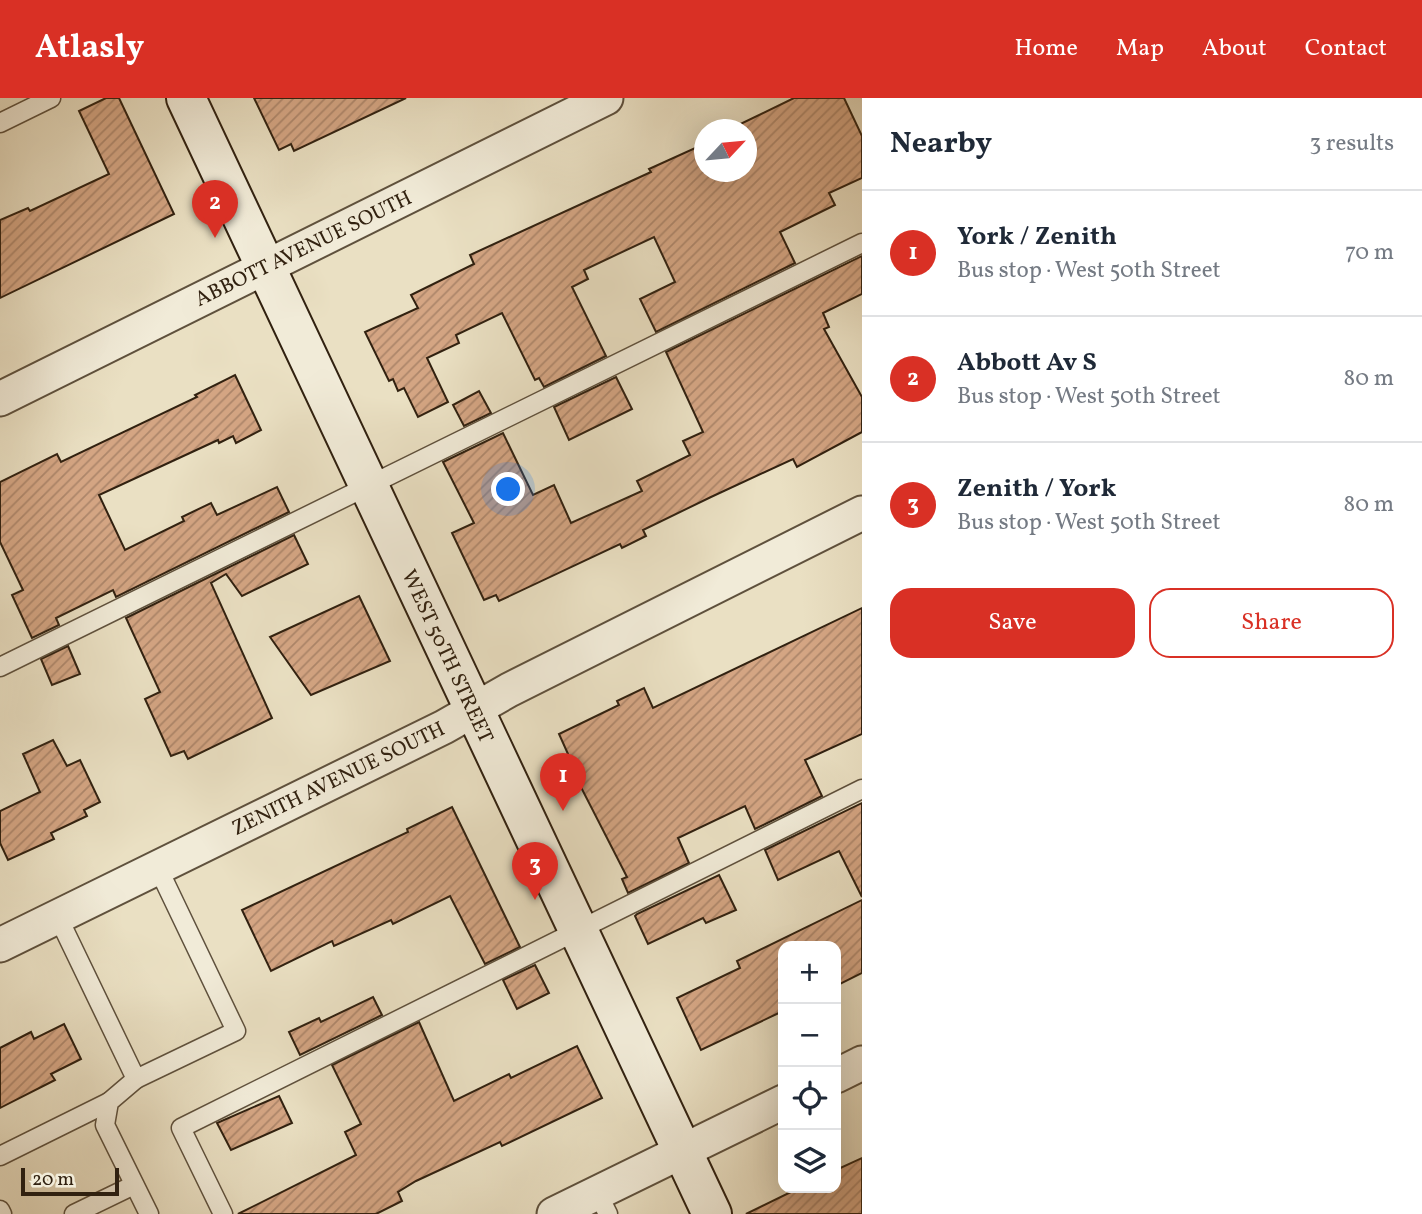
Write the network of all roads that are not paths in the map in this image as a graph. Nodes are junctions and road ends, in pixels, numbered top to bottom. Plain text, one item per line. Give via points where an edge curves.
1 (51, 98) edge
2 (186, 98) edge
3 (606, 98) edge
4 (0, 123) edge
5 (862, 243) edge
6 (265, 267) junction
7 (0, 399) edge
8 (369, 486) junction
9 (862, 513) edge
10 (0, 667) edge
11 (473, 710) junction
12 (862, 789) edge
13 (158, 868) junction
14 (58, 918) junction
15 (576, 929) junction
16 (0, 945) edge
17 (862, 1063) edge
18 (841, 1074) edge
19 (136, 1079) junction
20 (109, 1102) junction
21 (778, 1104) edge
22 (683, 1151) junction
23 (0, 1156) edge
24 (134, 1185) junction
25 (602, 1203) edge
26 (74, 1214) edge
27 (149, 1214) edge
28 (223, 1214) edge
29 (554, 1214) edge
30 (712, 1214) edge

1 - 4 lane
2 - 6 main road, WEST 50TH STREET
3 - 6 street, ABBOTT AVENUE SOUTH
5 - 8 lane
6 - 7 street, ABBOTT AVENUE SOUTH
6 - 8 main road, WEST 50TH STREET
8 - 10 lane
8 - 11 main road, WEST 50TH STREET
9 - 11 street, ZENITH AVENUE SOUTH
11 - 13 street, ZENITH AVENUE SOUTH
11 - 15 main road, WEST 50TH STREET
12 - 15 lane
13 - 14 street, ZENITH AVENUE SOUTH
13 - 19 lane via 236,1031
14 - 16 street, ZENITH AVENUE SOUTH
14 - 19 lane
15 - 22 main road, WEST 50TH STREET
15 - 28 lane via 181,1128
17 - 18 street
19 - 20 lane
20 - 23 lane
20 - 24 lane via 104,1125
21 - 22 street
22 - 25 street
22 - 30 main road, WEST 50TH STREET
24 - 26 lane
24 - 27 lane
25 - 29 street

